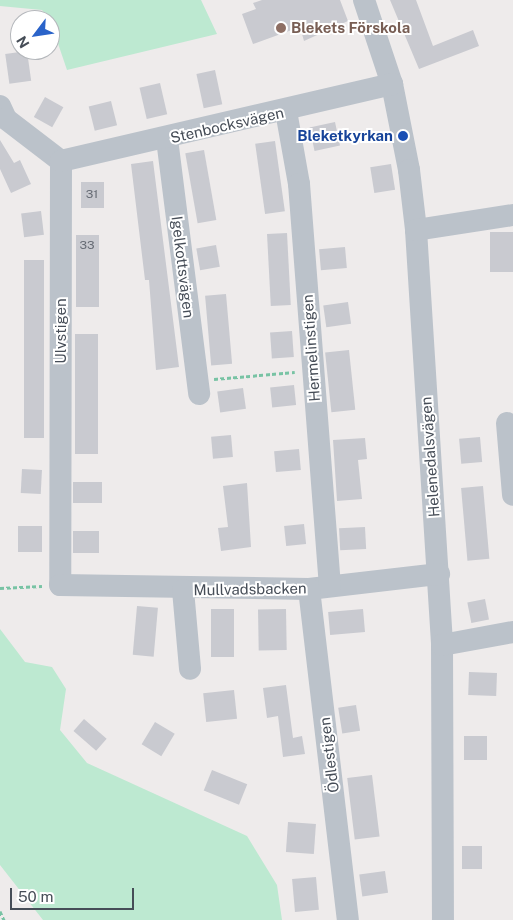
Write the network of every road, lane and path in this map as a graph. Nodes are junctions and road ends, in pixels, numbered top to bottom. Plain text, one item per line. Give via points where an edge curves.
1 (364, 0) edge
2 (392, 84) junction
3 (0, 106) edge
4 (286, 111) junction
5 (167, 139) junction
6 (62, 161) junction
7 (513, 215) edge
8 (416, 230) junction
9 (313, 371) junction
10 (198, 387) joint
11 (507, 423) dead end
12 (513, 495) edge
13 (439, 574) junction
14 (60, 585) junction
15 (0, 588) edge
16 (319, 588) junction
17 (183, 590) junction
18 (513, 632) edge
19 (442, 645) junction
20 (190, 669) dead end
21 (0, 911) edge
22 (4, 920) edge
23 (348, 920) edge
24 (443, 920) edge

1 - 2 street, Helenedalsvägen
2 - 4 street, Stenbocksvägen
2 - 8 street, Helenedalsvägen via 409,170
3 - 6 street via 6,118
4 - 5 street, Stenbocksvägen
4 - 9 street, Hermelinstigen via 299,184
5 - 6 street, Stenbocksvägen
5 - 10 street, Igelkottsvägen
6 - 14 street, Ulvstigen
7 - 8 street
8 - 13 street, Helenedalsvägen
9 - 10 path
9 - 16 street, Hermelinstigen
11 - 12 street
13 - 16 street, Mullvadsbacken
13 - 19 street, Helenedalsvägen
14 - 15 path
14 - 17 street, Mullvadsbacken
16 - 17 street, Mullvadsbacken
16 - 23 street, Ödlestigen
17 - 20 street
18 - 19 street
19 - 24 street, Helenedalsvägen
21 - 22 path

